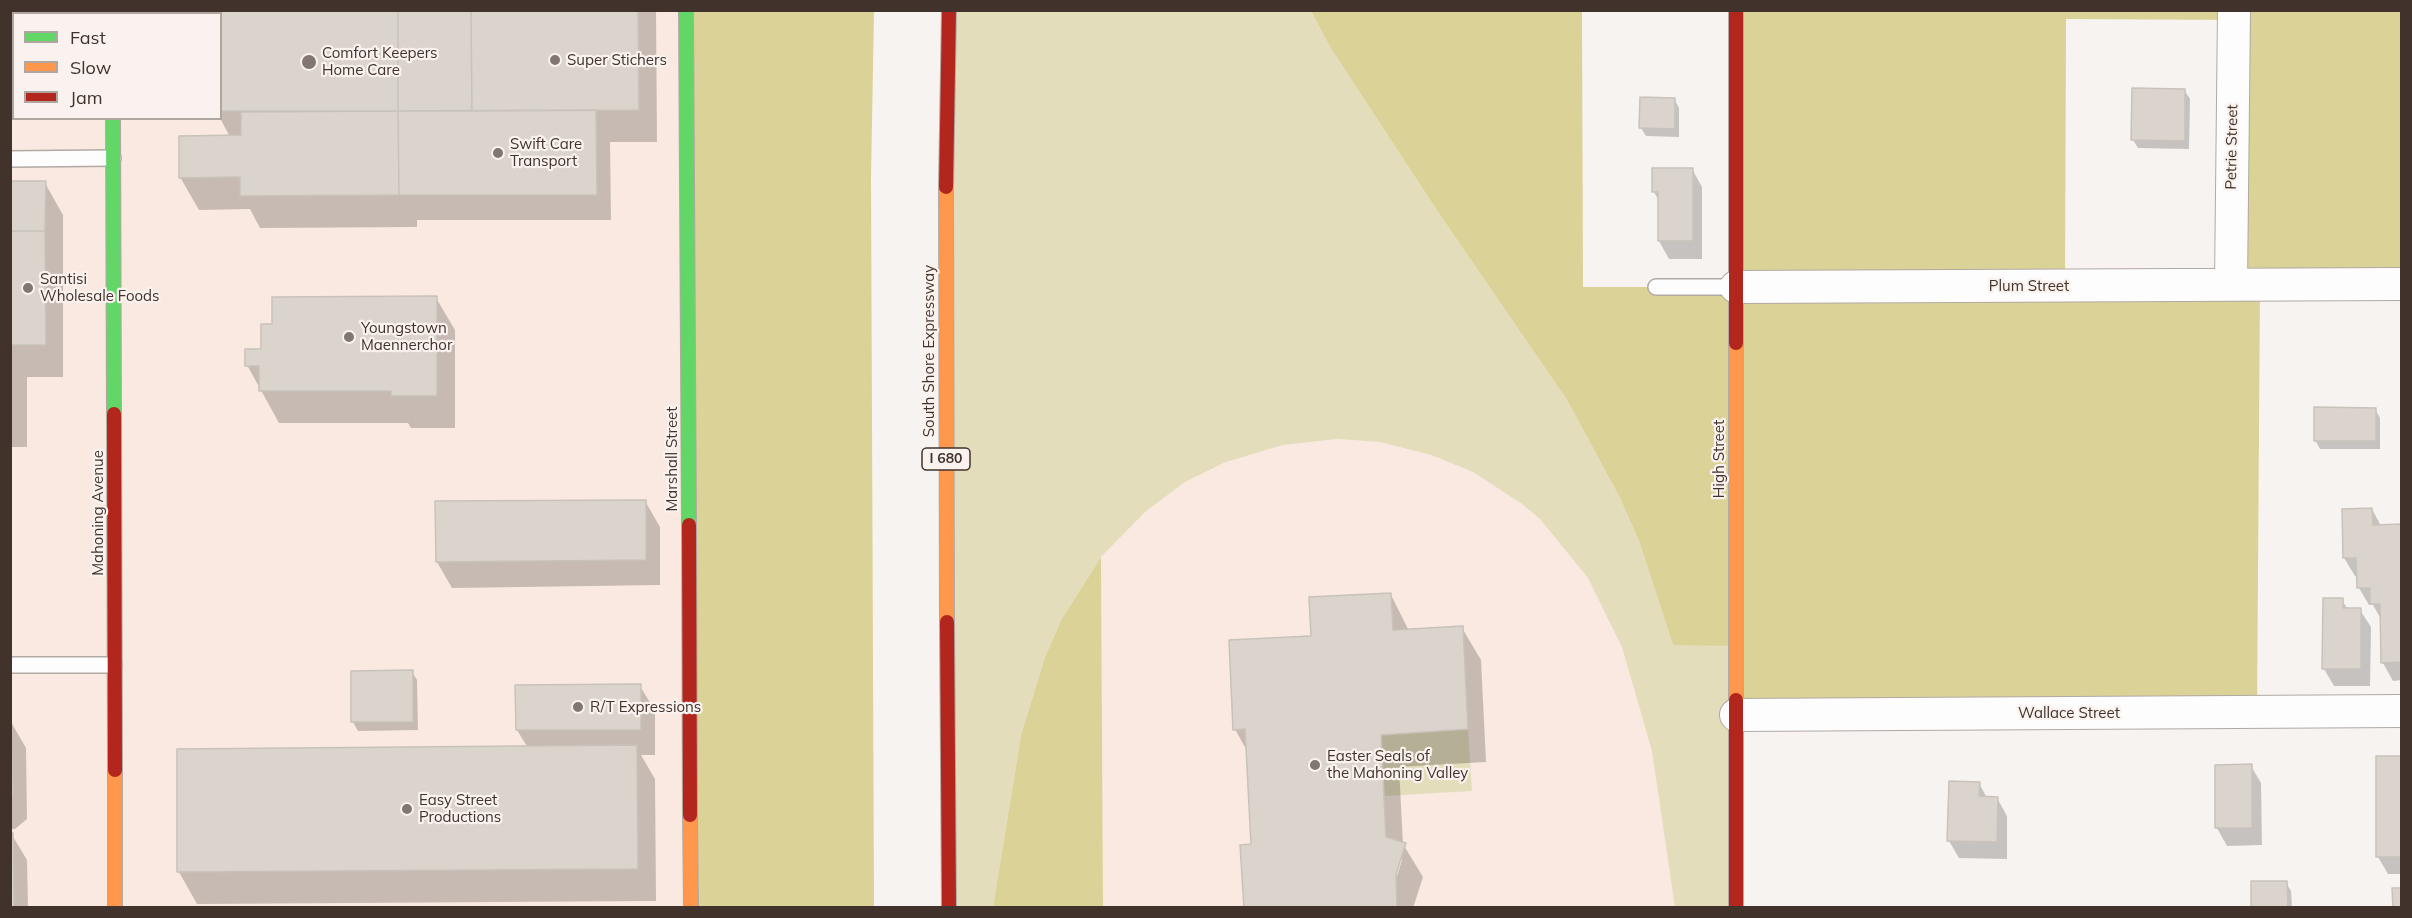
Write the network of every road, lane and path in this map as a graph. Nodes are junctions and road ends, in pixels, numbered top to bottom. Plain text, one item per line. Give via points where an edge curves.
1 (686, 10) edge
2 (949, 10) edge
3 (1736, 10) edge
4 (2234, 10) edge
5 (113, 120) edge
6 (113, 158) junction
7 (10, 159) edge
8 (2231, 284) junction
9 (2402, 284) edge
10 (1656, 287) dead end
11 (1736, 287) junction
12 (10, 665) edge
13 (114, 665) junction
14 (2402, 711) edge
15 (1736, 715) junction
16 (115, 908) edge
17 (692, 908) edge
18 (949, 908) edge
19 (1736, 908) edge

1 - 17 main road, Marshall Street
2 - 18 main road, South Shore Expressway / I 680 via 945,262
3 - 11 main road, High Street
4 - 8 street, Petrie Street
5 - 6 main road, Mahoning Avenue
6 - 7 lane
6 - 13 main road, Mahoning Avenue
8 - 9 street, Plum Street
8 - 11 street, Plum Street
10 - 11 lane, Plum Street
11 - 15 main road, High Street
12 - 13 lane
13 - 16 main road, Mahoning Avenue
14 - 15 street, Wallace Street
15 - 19 main road, High Street

